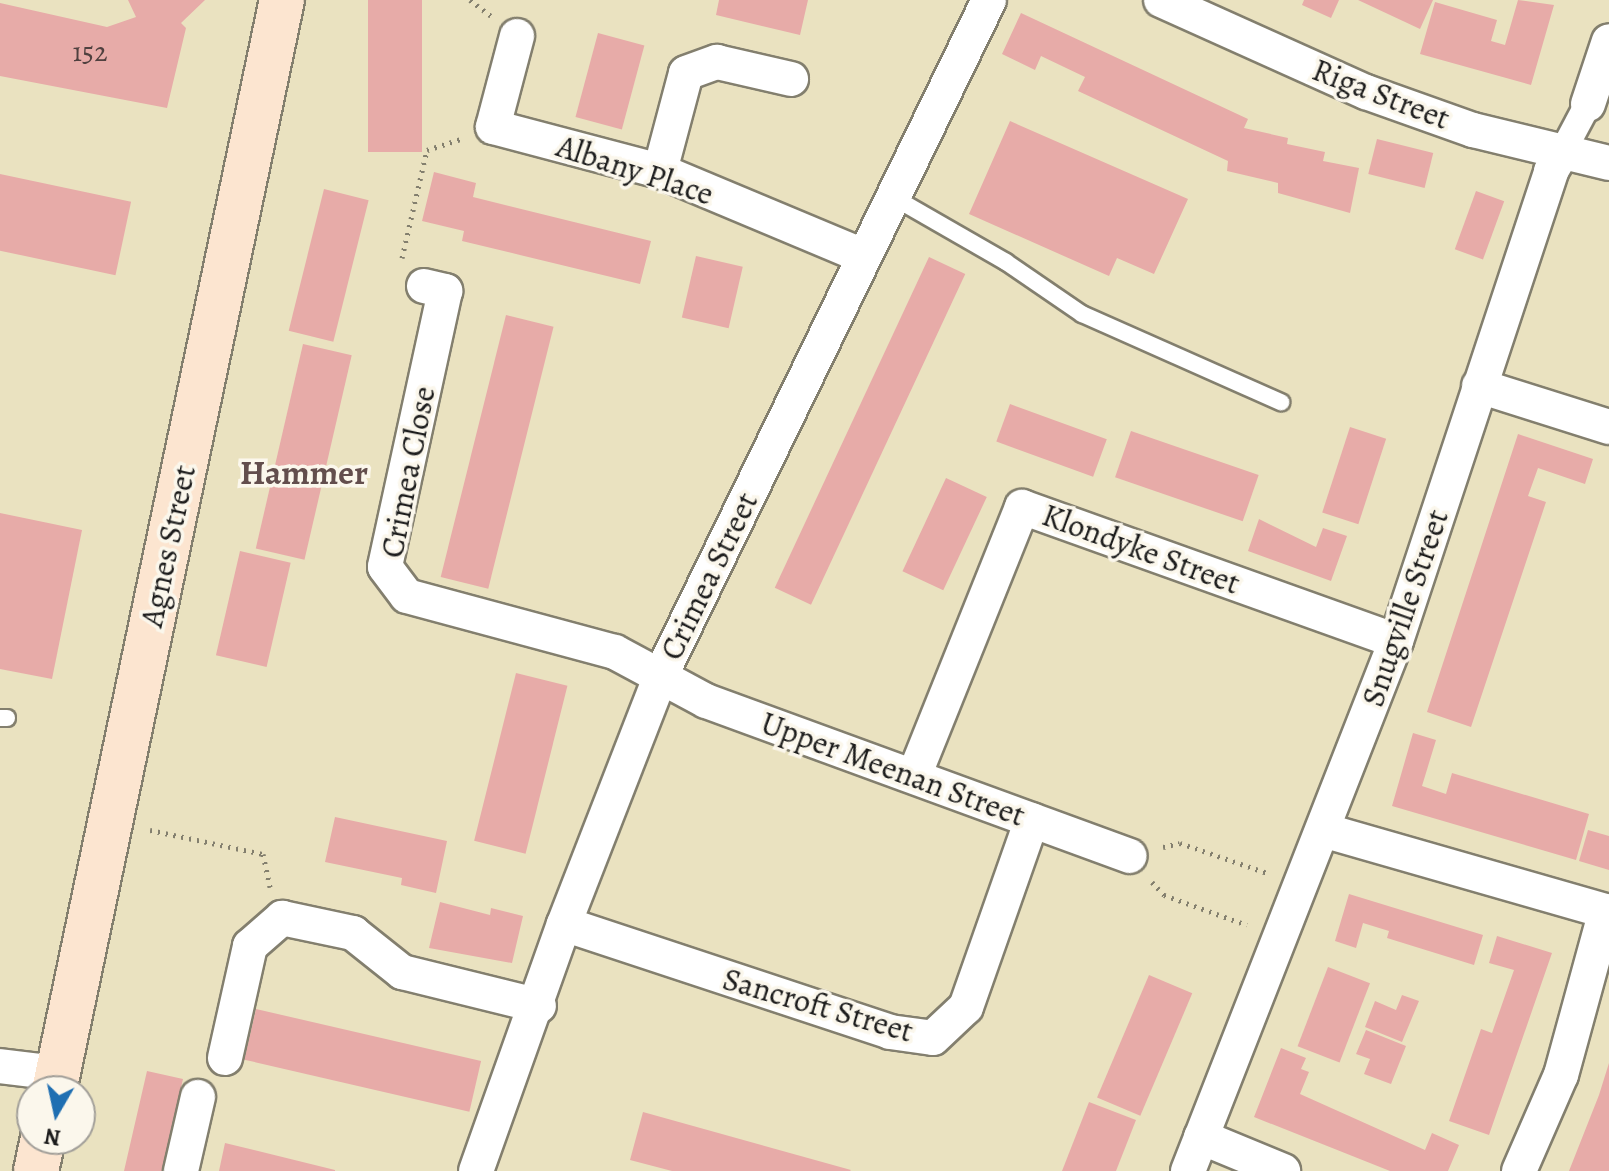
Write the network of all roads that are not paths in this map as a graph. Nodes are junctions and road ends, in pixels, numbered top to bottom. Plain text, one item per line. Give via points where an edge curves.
1 (282, 0) edge
2 (989, 0) edge
3 (1162, 0) edge
4 (517, 36) dead end
5 (1609, 41) edge
6 (791, 79) dead end
7 (1588, 104) joint
8 (1563, 151) junction
9 (1609, 163) edge
10 (660, 171) junction
11 (893, 197) junction
12 (863, 256) junction
13 (424, 286) road end
14 (1479, 386) junction
15 (1281, 402) dead end
16 (1609, 427) edge
17 (1396, 641) junction
18 (661, 675) junction
19 (914, 776) junction
20 (1032, 820) junction
21 (1323, 830) junction
22 (1129, 856) road end
23 (1607, 912) edge
24 (564, 924) junction
25 (539, 1006) junction
26 (225, 1058) dead end
27 (0, 1066) edge
28 (32, 1075) edge
29 (57, 1075) edge
30 (198, 1097) dead end
31 (1201, 1137) junction
32 (482, 1170) edge
33 (181, 1171) edge
34 (1188, 1171) edge
35 (1283, 1171) edge
36 (1519, 1171) edge

1 - 29 main road, Agnes Street
2 - 11 street, Crimea Street
3 - 8 street, Riga Street via 1366,92 1473,130
4 - 10 street, Albany Place via 493,127
5 - 7 street, Snugville Street
6 - 10 street via 717,62 686,73
7 - 8 street, Snugville Street
8 - 9 street, Riga Street
8 - 14 street, Snugville Street via 1551,171
10 - 12 street, Albany Place
11 - 12 street, Crimea Street
11 - 15 lane via 1006,262 1082,314
12 - 18 street, Crimea Street
13 - 18 street, Crimea Close via 445,291 385,567 407,596 615,652
14 - 16 street
14 - 17 street, Snugville Street
17 - 19 street, Klondyke Street via 1022,507
17 - 21 street, Snugville Street
18 - 19 street, Upper Meenan Street via 706,701
18 - 24 street, Crimea Street
19 - 20 street, Upper Meenan Street
20 - 22 street, Upper Meenan Street
20 - 24 street, Sancroft Street via 966,1007 933,1038 890,1032
21 - 23 street
21 - 31 street, Snugville Street
23 - 36 street via 1561,1075
24 - 25 street, Crimea Street
25 - 26 street via 402,972 353,933 282,918 250,946
25 - 32 street, Crimea Street
27 - 28 street
30 - 33 street
31 - 34 street, Snugville Street
31 - 35 street

